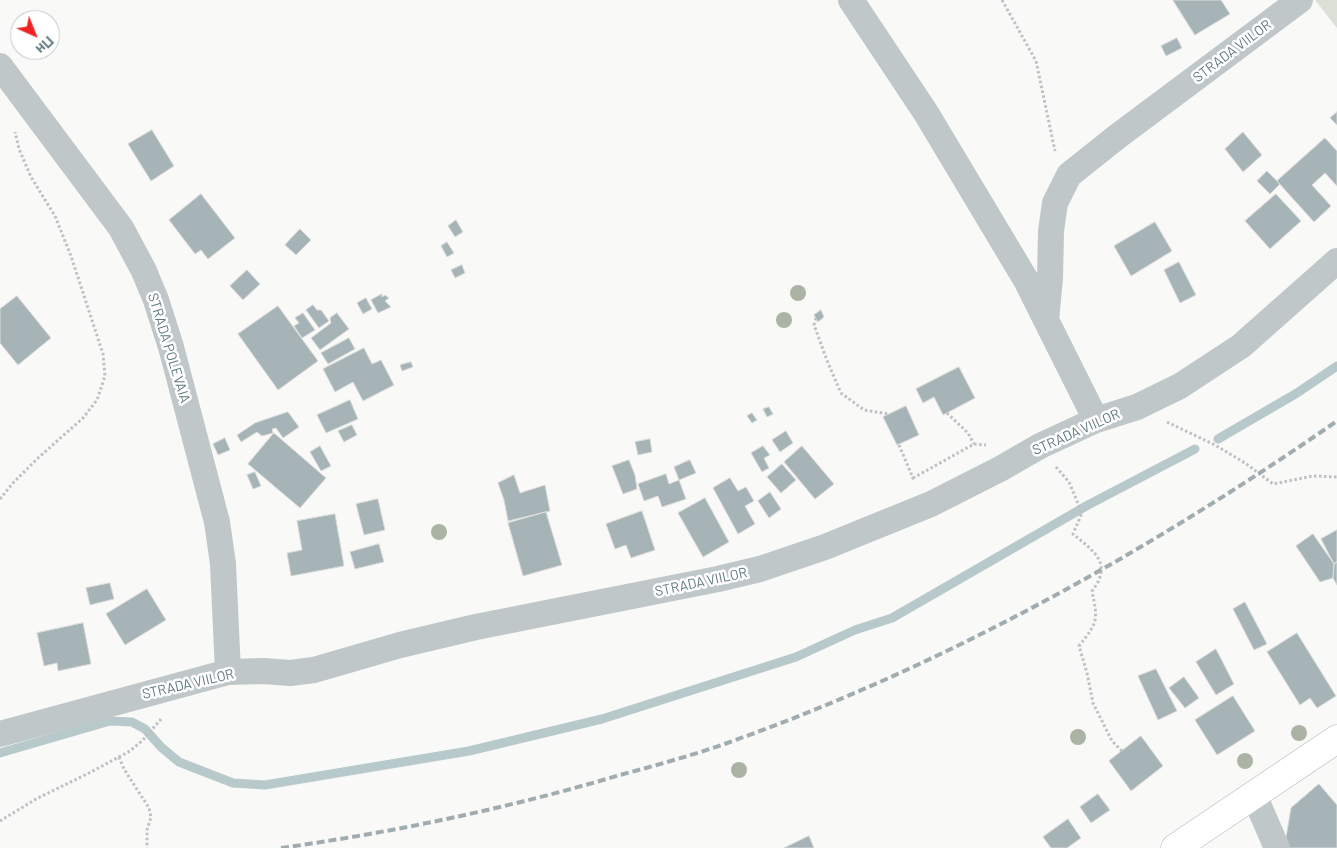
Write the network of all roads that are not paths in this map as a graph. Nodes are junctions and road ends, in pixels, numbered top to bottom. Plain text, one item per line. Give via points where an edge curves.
1 (851, 0) edge
2 (1300, 0) edge
3 (0, 66) edge
4 (1337, 261) edge
5 (1046, 321) junction
6 (1096, 420) junction
7 (228, 672) junction
8 (0, 734) edge
9 (1337, 738) edge
10 (1254, 795) junction
11 (1175, 848) edge
12 (1277, 848) edge

1 - 5 street via 926,113 1026,280
2 - 5 street, STRADA VIILOR via 1069,175 1054,203
3 - 7 street, STRADA POLEVAIA via 121,228 156,300 217,522 223,564
4 - 6 street, STRADA VIILOR via 1241,346 1180,386 1137,407
5 - 6 street
6 - 7 street, STRADA VIILOR via 931,504 825,547 760,569 686,587 476,627 314,670
7 - 8 street, STRADA VIILOR
9 - 10 main road
10 - 11 main road
10 - 12 street

